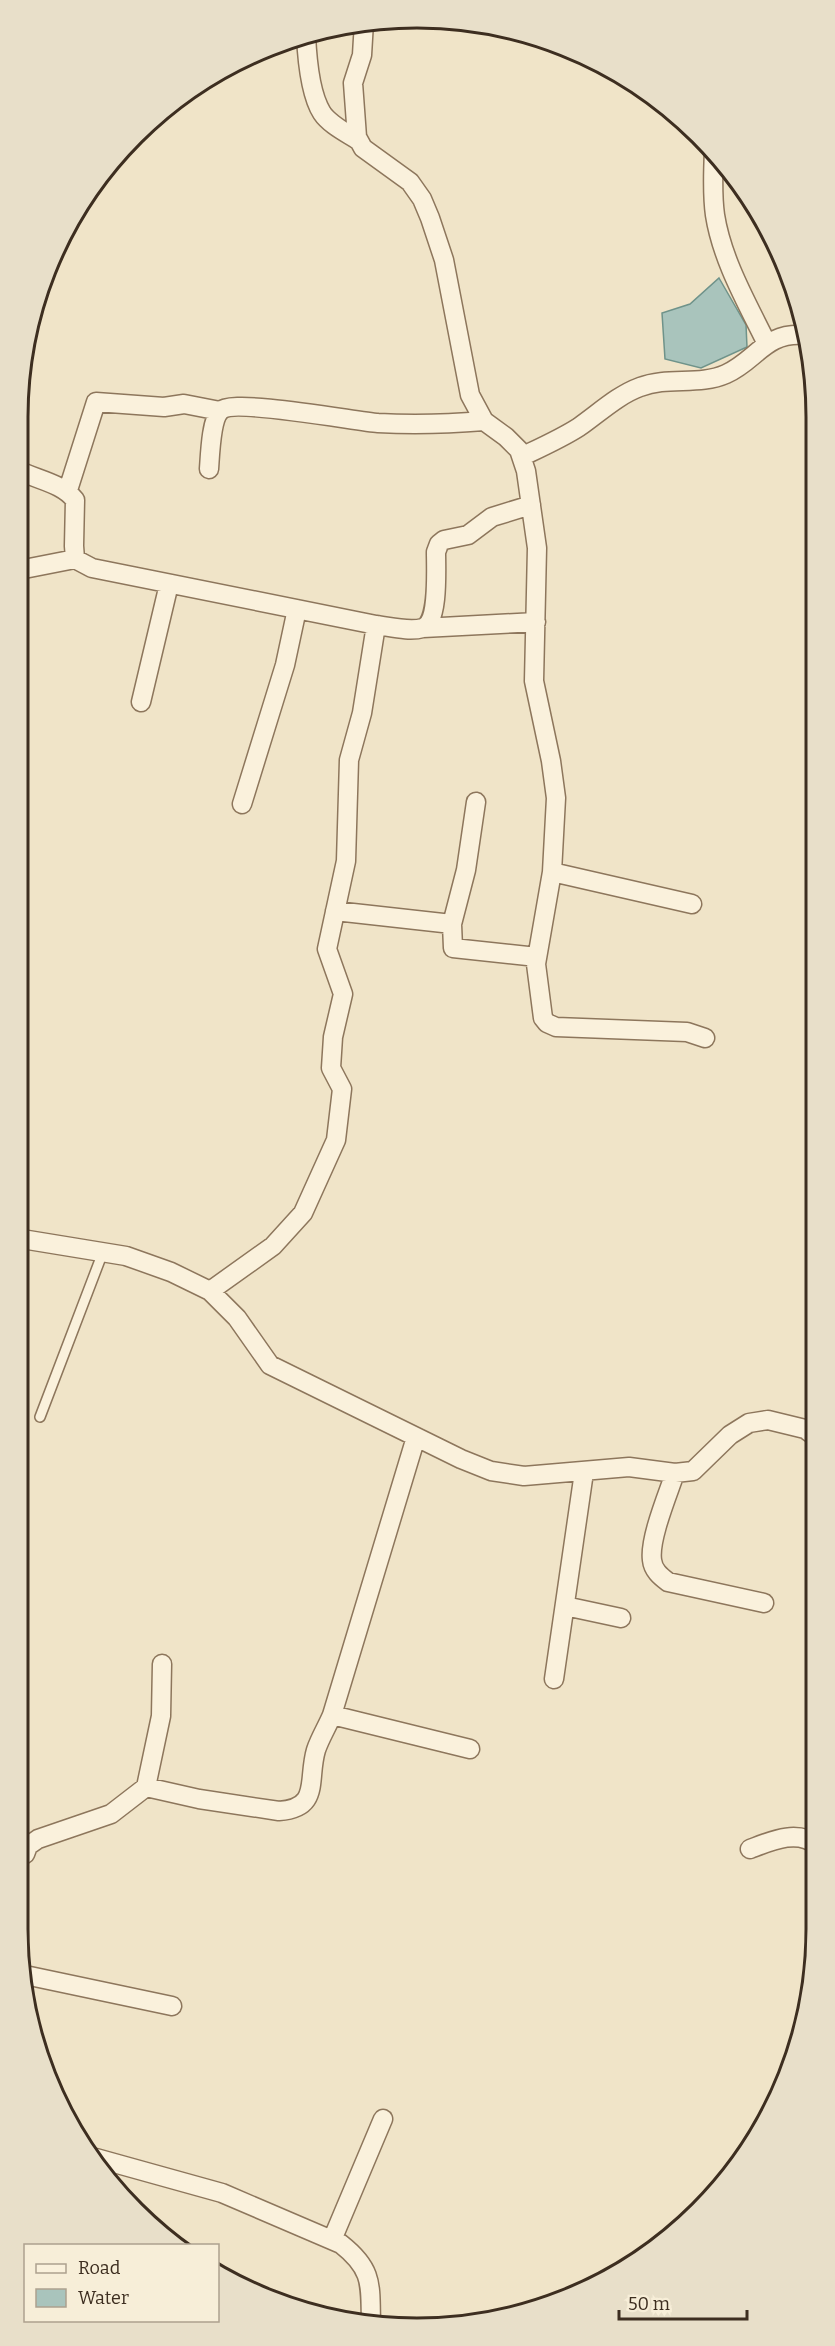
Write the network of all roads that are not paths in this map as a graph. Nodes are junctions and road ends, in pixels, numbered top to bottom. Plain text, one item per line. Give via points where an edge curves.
1 (363, 33) edge
2 (307, 45) edge
3 (359, 141) junction
4 (714, 166) edge
5 (797, 335) edge
6 (767, 344) junction
7 (220, 411) junction
8 (484, 421) junction
9 (523, 456) junction
10 (209, 469) dead end
11 (28, 476) edge
12 (68, 490) junction
13 (531, 505) junction
14 (75, 559) junction
15 (28, 568) edge
16 (169, 584) junction
17 (297, 609) junction
18 (536, 622) junction
19 (376, 625) junction
20 (423, 628) junction
21 (141, 702) dead end
22 (476, 802) dead end
23 (242, 804) dead end
24 (552, 872) junction
25 (692, 904) dead end
26 (336, 912) junction
27 (452, 924) junction
28 (537, 957) junction
29 (705, 1038) dead end
30 (28, 1240) edge
31 (104, 1252) junction
32 (210, 1291) junction
33 (40, 1417) dead end
34 (806, 1430) edge
35 (416, 1437) junction
36 (584, 1472) junction
37 (675, 1473) junction
38 (765, 1603) dead end
39 (565, 1606) junction
40 (621, 1618) dead end
41 (162, 1664) dead end
42 (554, 1679) dead end
43 (332, 1715) junction
44 (470, 1749) dead end
45 (146, 1787) junction
46 (806, 1839) edge
47 (28, 1846) edge
48 (750, 1849) dead end
49 (32, 1976) edge
50 (172, 2006) dead end
51 (383, 2120) dead end
52 (106, 2161) edge
53 (332, 2240) junction
54 (371, 2314) edge

1 - 3 street via 362,55 352,83
2 - 3 street via 315,98 323,114
3 - 8 street via 419,193 448,277 470,395
4 - 6 street via 714,208 726,256
5 - 6 street via 782,336
6 - 9 street via 735,370 716,378 640,387 566,435
7 - 8 street via 230,406 417,425
7 - 10 street via 215,420
7 - 12 street via 183,404 164,407 96,402
8 - 9 street via 506,436
9 - 13 street
11 - 12 street
12 - 14 street via 75,500
13 - 18 street via 537,548
13 - 20 street via 492,517 468,535 439,544 434,610 431,621
14 - 15 street
14 - 16 street via 92,568
16 - 17 street
16 - 21 street
17 - 19 street
17 - 23 street via 285,665
18 - 20 street
18 - 24 street via 534,681 556,798
19 - 20 street
19 - 26 street via 362,712 349,760 347,847
22 - 27 street
24 - 25 street
24 - 28 street
26 - 27 street
26 - 32 street via 327,950 343,994 331,1068 342,1089 336,1140 303,1213 273,1246
27 - 28 street via 453,948
28 - 29 street via 540,1007 550,1025 687,1032
30 - 31 street
31 - 32 street via 171,1272
31 - 33 lane
32 - 35 street via 237,1318 270,1365
34 - 37 street via 768,1420 749,1423 730,1435 693,1471
35 - 36 street via 491,1471 524,1476
35 - 43 street
36 - 37 street via 629,1467
36 - 39 street
37 - 38 street via 653,1543 656,1573 668,1582
39 - 40 street
39 - 42 street
41 - 45 street via 160,1716
43 - 44 street
43 - 45 street via 316,1750 311,1791 305,1803 292,1810 279,1811
45 - 47 street via 111,1814
46 - 48 street via 778,1839
49 - 50 street
51 - 53 street
52 - 53 street via 222,2193
53 - 54 street via 357,2256 365,2268

